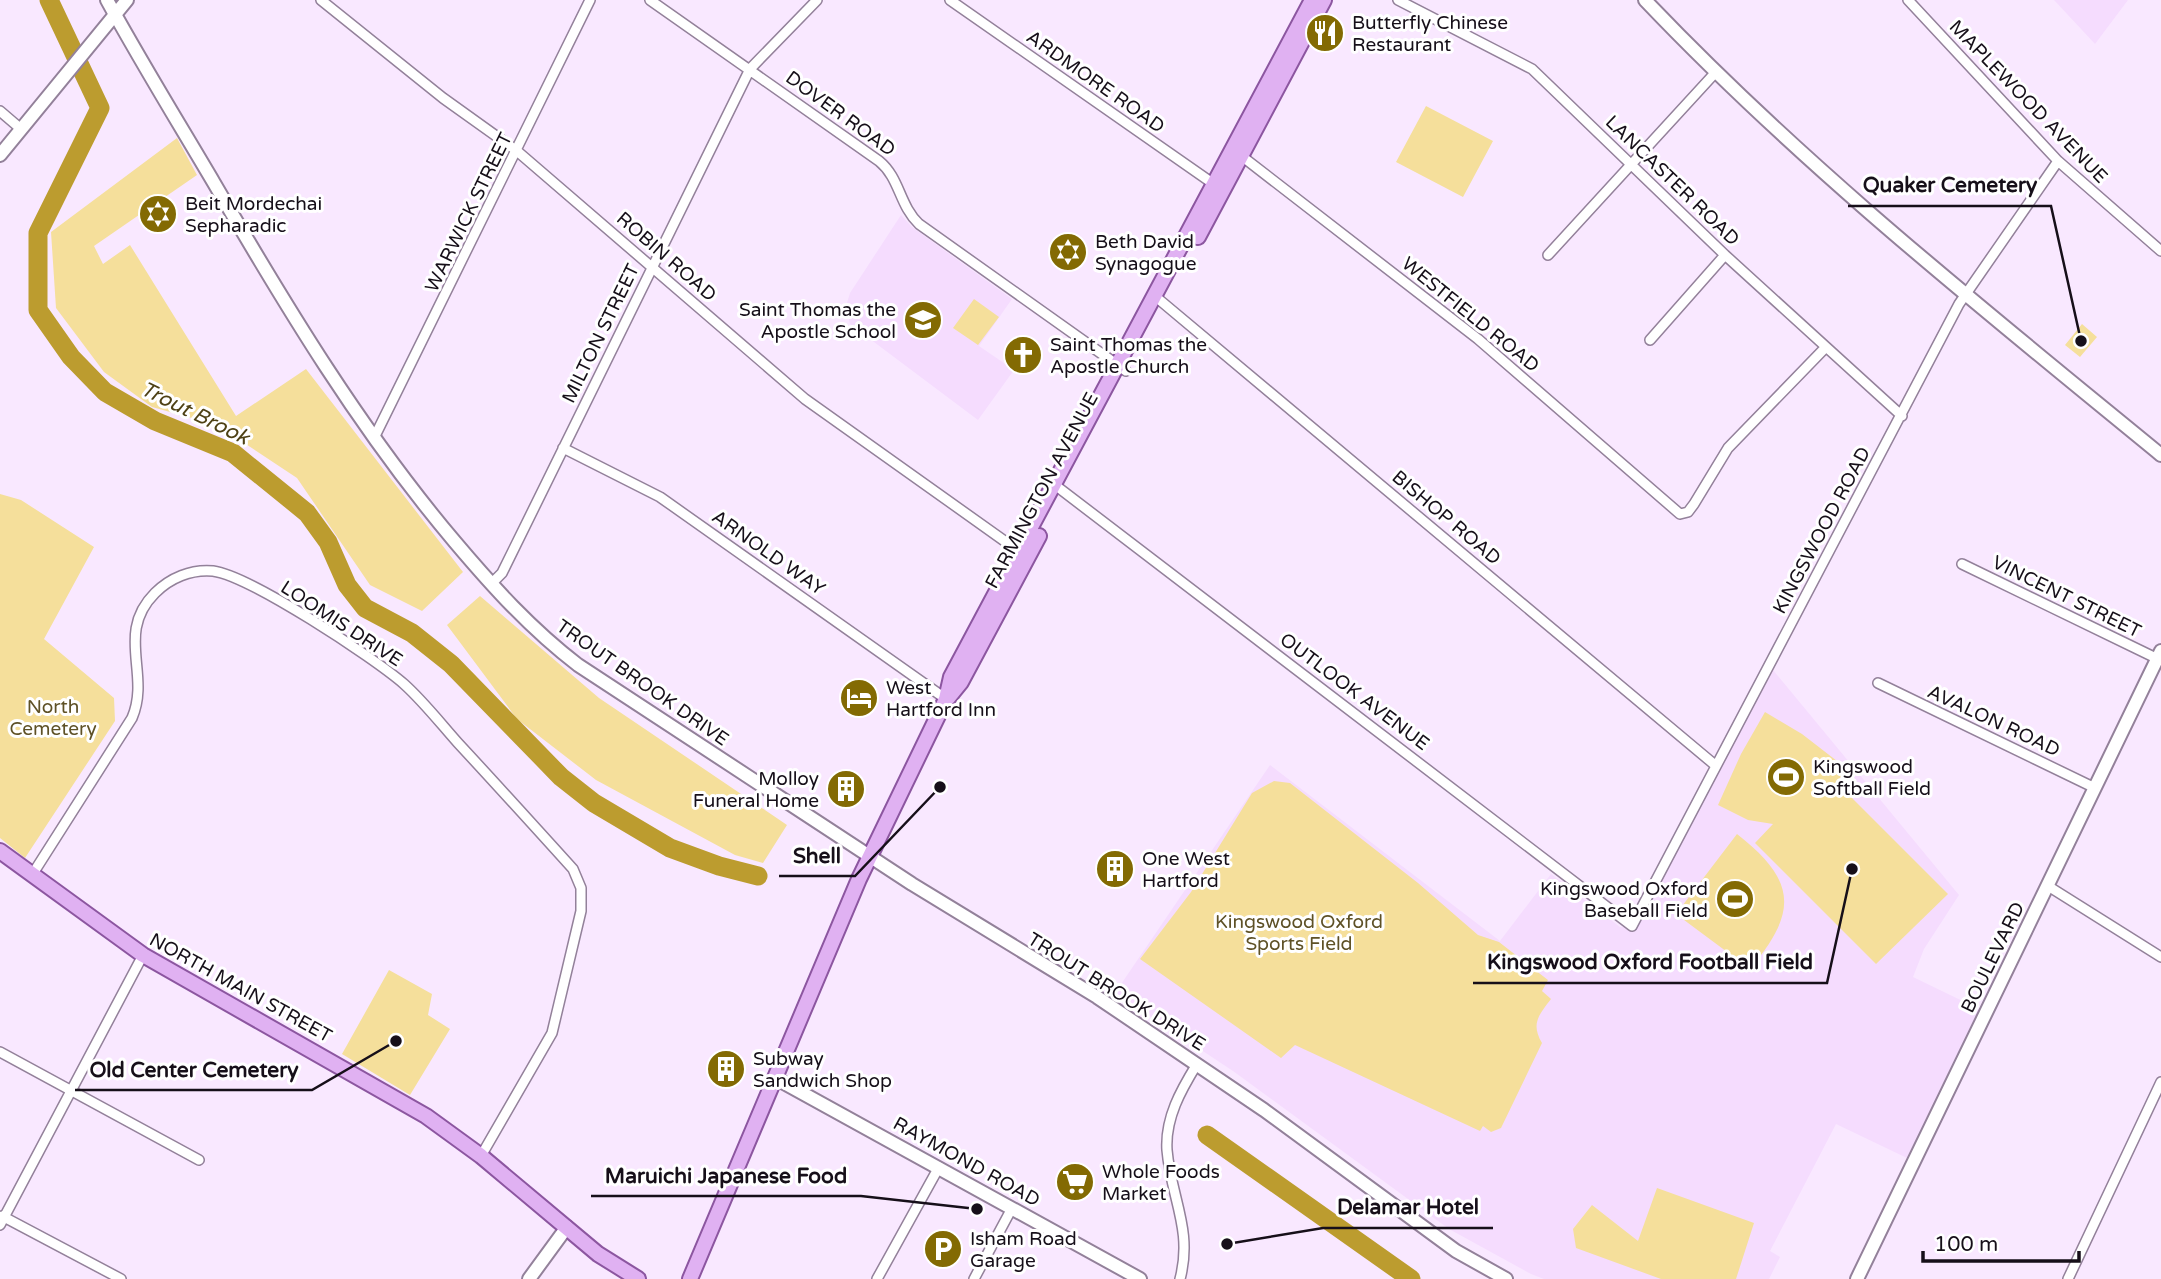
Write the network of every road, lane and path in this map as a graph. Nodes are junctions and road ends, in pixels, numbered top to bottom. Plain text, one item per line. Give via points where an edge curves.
1 (107, 0) edge
2 (127, 0) edge
3 (321, 0) edge
4 (590, 0) edge
5 (650, 0) edge
6 (817, 0) edge
7 (950, 0) edge
8 (1312, 0) edge
9 (1324, 0) edge
10 (1398, 0) edge
11 (1645, 0) edge
12 (1908, 0) edge
13 (115, 14) junction
14 (750, 69) junction
15 (1715, 73) junction
16 (0, 111) edge
17 (21, 129) junction
18 (517, 152) junction
19 (1237, 152) junction
20 (0, 155) edge
21 (2058, 161) junction
22 (1632, 166) junction
23 (1218, 187) junction
24 (2161, 251) edge
25 (1548, 255) dead end
26 (1725, 255) junction
27 (653, 265) junction
28 (1965, 293) junction
29 (1159, 299) junction
30 (1650, 340) dead end
31 (1825, 348) junction
32 (1122, 368) junction
33 (1902, 416) junction
34 (374, 438) junction
35 (563, 448) junction
36 (2161, 455) edge
37 (1059, 487) junction
38 (1023, 554) junction
39 (1962, 564) dead end
40 (491, 584) junction
41 (2159, 655) edge
42 (1878, 684) dead end
43 (946, 699) junction
44 (1715, 765) junction
45 (2095, 788) junction
46 (0, 851) edge
47 (870, 856) junction
48 (32, 875) junction
49 (2048, 886) junction
50 (1632, 926) joint
51 (143, 955) junction
52 (2161, 957) edge
53 (0, 1052) edge
54 (1197, 1064) junction
55 (775, 1078) junction
56 (2161, 1082) edge
57 (73, 1090) junction
58 (481, 1156) junction
59 (199, 1160) dead end
60 (939, 1167) junction
61 (1012, 1208) junction
62 (1, 1219) edge
63 (567, 1227) junction
64 (598, 1254) junction
65 (121, 1279) edge
66 (529, 1279) edge
67 (618, 1279) edge
68 (626, 1279) edge
69 (638, 1279) edge
70 (691, 1279) edge
71 (877, 1279) edge
72 (974, 1279) edge
73 (1140, 1279) edge
74 (1180, 1279) edge
75 (1506, 1279) edge
76 (1857, 1279) edge
77 (2068, 1279) edge

1 - 13 main road, TROUT BROOK DRIVE
2 - 13 main road
3 - 18 street, ROBIN ROAD
4 - 18 street, WARWICK STREET
5 - 14 street, DOVER ROAD
6 - 14 street, MILTON STREET
7 - 23 street, ARDMORE ROAD
8 - 19 main road, FARMINGTON AVENUE
9 - 19 main road, FARMINGTON AVENUE
10 - 22 street, LANCASTER ROAD via 1532,69
11 - 15 main road
12 - 21 street, MAPLEWOOD AVENUE
13 - 17 main road
13 - 34 main road, TROUT BROOK DRIVE via 270,281
14 - 27 street, MILTON STREET
14 - 32 street, DOVER ROAD via 887,167 906,209 919,223
15 - 22 street
15 - 28 main road via 1823,173
16 - 17 street
17 - 20 main road
18 - 27 street, ROBIN ROAD
18 - 34 street, WARWICK STREET
19 - 23 main road, FARMINGTON AVENUE
19 - 31 street, WESTFIELD ROAD via 1478,339 1680,514 1694,504 1728,448
21 - 24 street, MAPLEWOOD AVENUE
21 - 28 street, KINGSWOOD ROAD
22 - 25 street
22 - 26 street, LANCASTER ROAD
23 - 29 main road, FARMINGTON AVENUE
26 - 30 street
26 - 31 street, LANCASTER ROAD
27 - 35 street, MILTON STREET
27 - 38 street, ROBIN ROAD via 805,399
28 - 33 street, KINGSWOOD ROAD
28 - 36 main road
29 - 32 main road, FARMINGTON AVENUE
29 - 44 street, BISHOP ROAD
31 - 33 street, LANCASTER ROAD
32 - 37 main road, FARMINGTON AVENUE
33 - 44 street, KINGSWOOD ROAD
34 - 40 main road, TROUT BROOK DRIVE
35 - 40 street, MILTON STREET via 502,573
35 - 43 street, ARNOLD WAY via 660,497
37 - 38 main road, FARMINGTON AVENUE
37 - 50 street, OUTLOOK AVENUE
38 - 43 main road, FARMINGTON AVENUE via 951,677
39 - 41 street, VINCENT STREET
40 - 47 main road, TROUT BROOK DRIVE via 578,665
41 - 45 main road, BOULEVARD
42 - 45 street, AVALON ROAD
43 - 47 main road, FARMINGTON AVENUE
44 - 50 street, KINGSWOOD ROAD
45 - 49 main road, BOULEVARD
46 - 48 main road, NORTH MAIN STREET
47 - 54 main road, TROUT BROOK DRIVE
47 - 55 main road, FARMINGTON AVENUE
48 - 51 main road, NORTH MAIN STREET
48 - 58 street, LOOMIS DRIVE via 132,718 138,704 137,619 172,579 200,571 241,579 356,650 404,685 573,869 581,888 581,911 552,1032
49 - 52 street
49 - 76 main road, BOULEVARD
51 - 57 street
51 - 58 main road, NORTH MAIN STREET via 368,1080
53 - 57 street
54 - 74 street via 1176,1101 1167,1148 1186,1243
54 - 75 main road, TROUT BROOK DRIVE via 1437,1238
55 - 60 main road, RAYMOND ROAD
55 - 70 main road, FARMINGTON AVENUE
56 - 77 street
57 - 59 street
57 - 62 street
58 - 63 main road, NORTH MAIN STREET
60 - 61 main road, RAYMOND ROAD
60 - 71 street
61 - 72 street
61 - 73 main road, RAYMOND ROAD
62 - 65 street
63 - 64 main road, NORTH MAIN STREET
63 - 66 main road
64 - 67 main road, NORTH MAIN STREET
64 - 68 main road
64 - 69 main road, NORTH MAIN STREET

